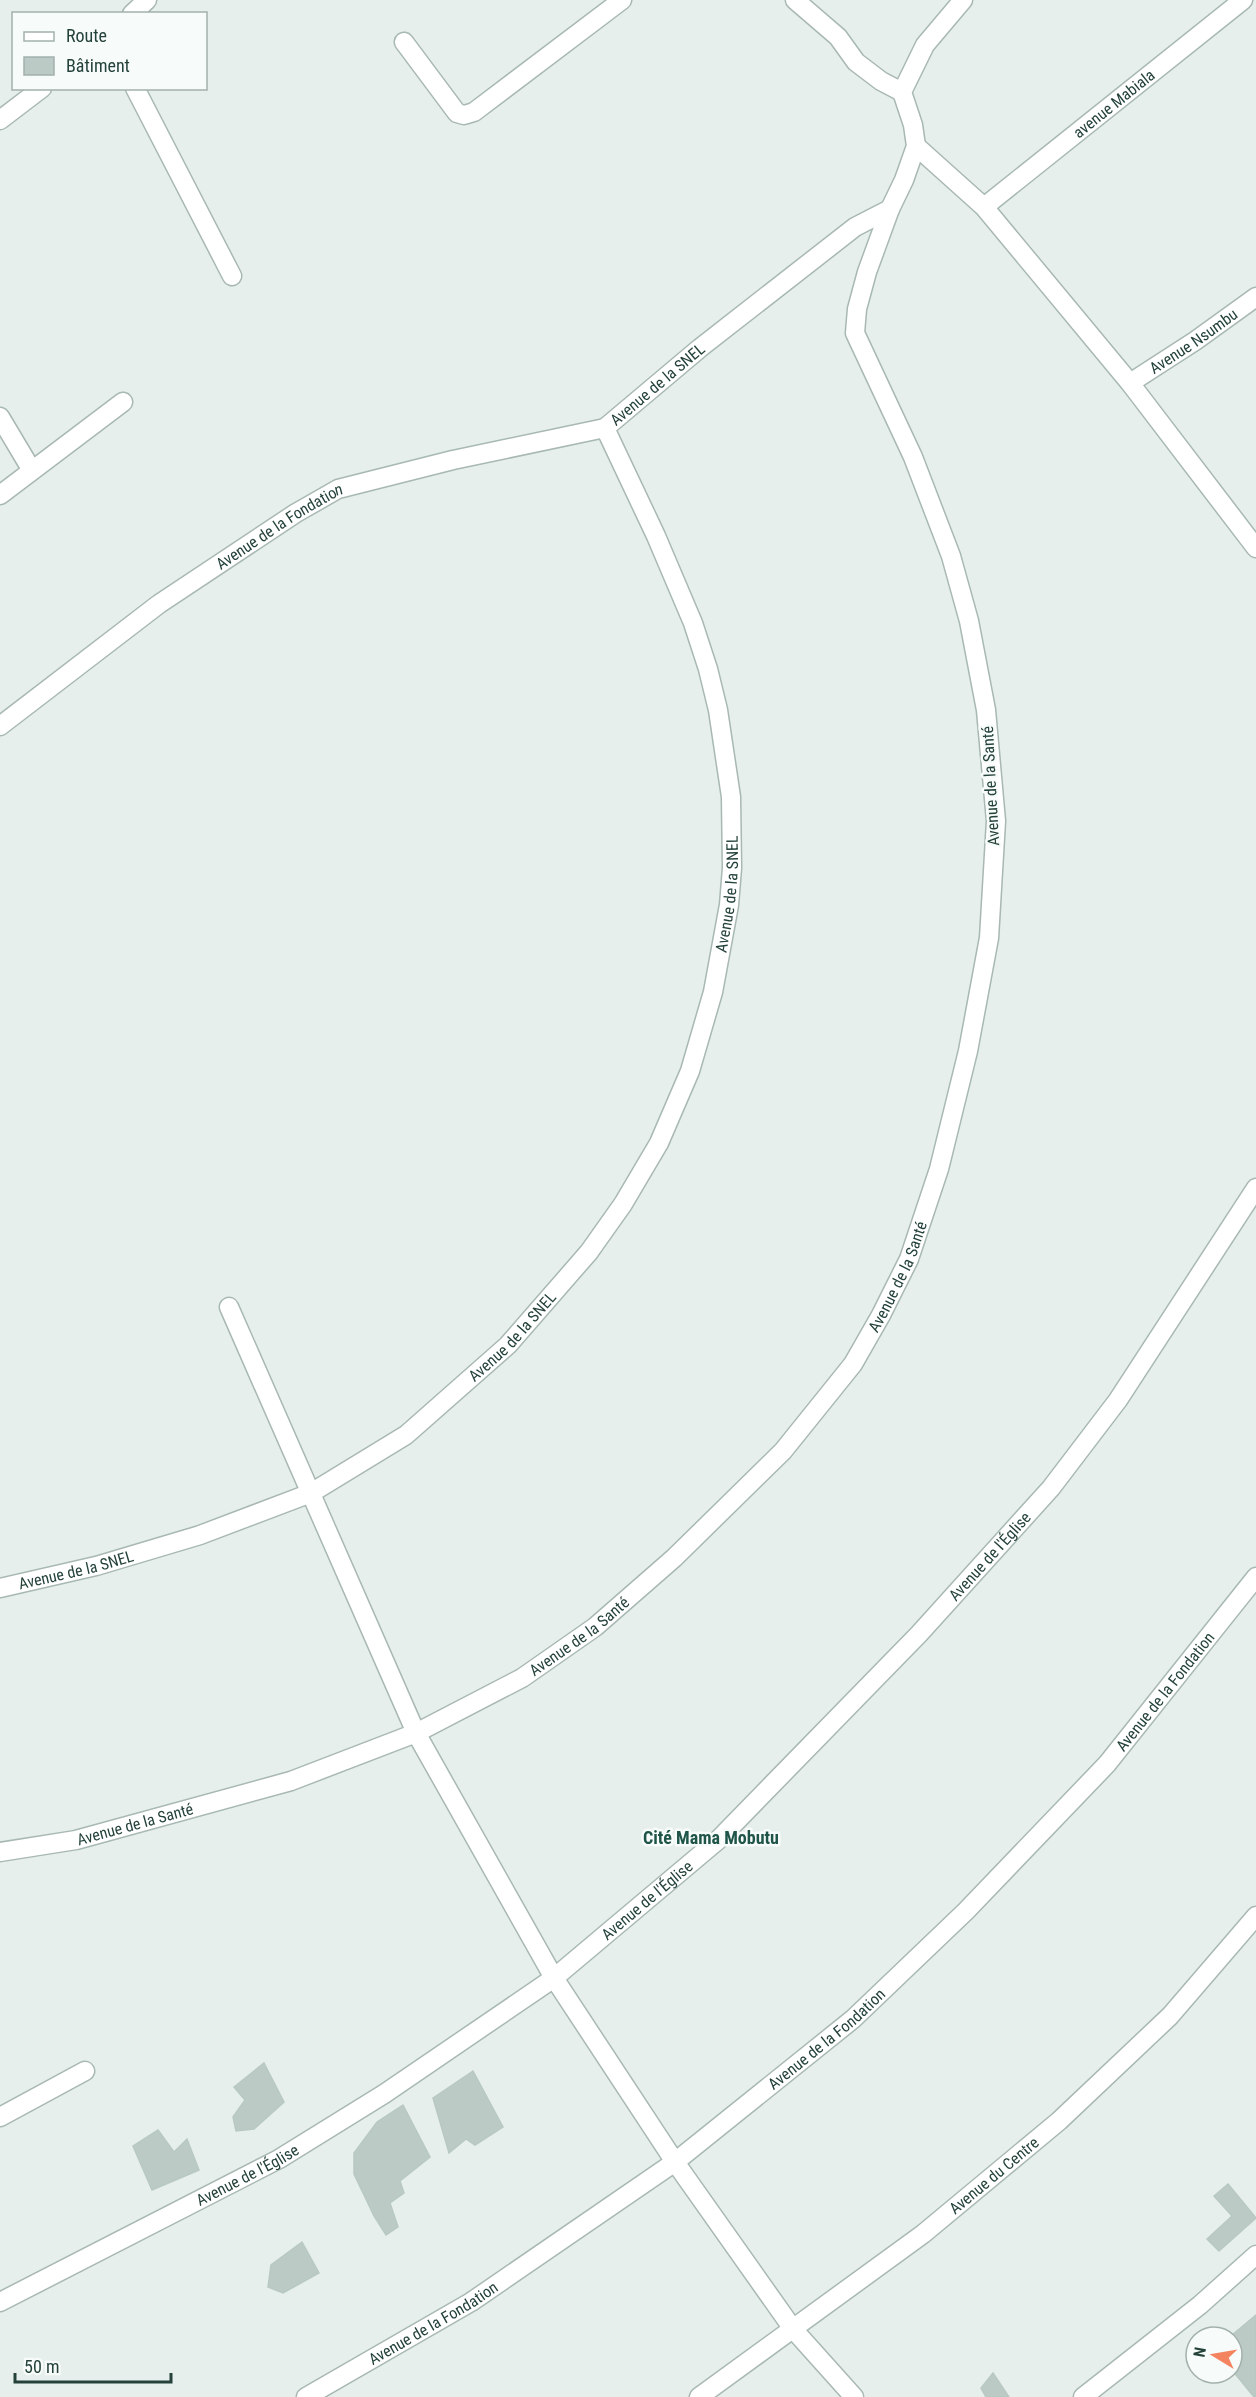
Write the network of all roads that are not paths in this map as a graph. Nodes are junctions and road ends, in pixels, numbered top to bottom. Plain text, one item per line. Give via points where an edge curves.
1 (147, 0) edge
2 (622, 0) edge
3 (795, 0) edge
4 (963, 0) edge
5 (1243, 0) edge
6 (134, 12) edge
7 (404, 42) dead end
8 (39, 90) edge
9 (136, 90) edge
10 (902, 92) junction
11 (0, 120) edge
12 (916, 146) junction
13 (984, 207) junction
14 (890, 209) junction
15 (231, 276) dead end
16 (1256, 297) edge
17 (1130, 382) junction
18 (123, 402) dead end
19 (0, 417) edge
20 (605, 428) junction
21 (31, 469) junction
22 (0, 495) edge
23 (1256, 548) edge
24 (0, 726) edge
25 (1256, 1188) edge
26 (229, 1307) dead end
27 (311, 1493) junction
28 (1256, 1577) edge
29 (0, 1588) edge
30 (416, 1732) junction
31 (0, 1852) edge
32 (1256, 1917) edge
33 (554, 1978) junction
34 (85, 2071) dead end
35 (0, 2118) edge
36 (675, 2162) junction
37 (1256, 2254) edge
38 (0, 2302) edge
39 (793, 2329) junction
40 (306, 2397) edge
41 (699, 2397) edge
42 (854, 2397) edge
43 (1083, 2397) edge

1 - 6 street
2 - 7 street via 474,112 464,115 457,113
3 - 10 street via 838,38 856,62
4 - 10 street via 925,45
5 - 13 street, avenue Mabiala
8 - 11 street
9 - 15 street
10 - 12 street
12 - 13 street
12 - 14 street
13 - 17 street
14 - 20 street, Avenue de la SNEL via 855,227 699,348
14 - 30 street, Avenue de la Santé via 867,272 855,333 913,457 951,556 969,621 986,711 996,821 989,938 968,1051 939,1169 909,1259 881,1315 853,1364 783,1451 674,1558 595,1627 522,1678
16 - 17 street, Avenue Nsumbu
17 - 23 street
18 - 21 street
19 - 21 street
20 - 24 street, Avenue de la Fondation via 338,489 159,604
20 - 27 street, Avenue de la SNEL via 693,623 718,710 731,797 732,868 713,992 690,1071 659,1143 589,1252 508,1345 406,1435
21 - 22 street
25 - 33 street, Avenue de l'Église via 1118,1400 1051,1488 919,1634 726,1832
26 - 27 street
27 - 29 street, Avenue de la SNEL via 200,1535 96,1566
27 - 30 street
28 - 36 street, Avenue de la Fondation via 1107,1764 966,1911 853,2019
30 - 31 street, Avenue de la Santé via 291,1781 76,1840
30 - 33 street
32 - 39 street, Avenue du Centre via 1170,2016 1059,2121 923,2234
33 - 36 street
33 - 38 street, Avenue de l'Église via 384,2094 279,2159
34 - 35 street
36 - 39 street
36 - 40 street, Avenue de la Fondation via 471,2302
37 - 43 street via 1200,2305
39 - 41 street, Avenue du Centre
39 - 42 street

